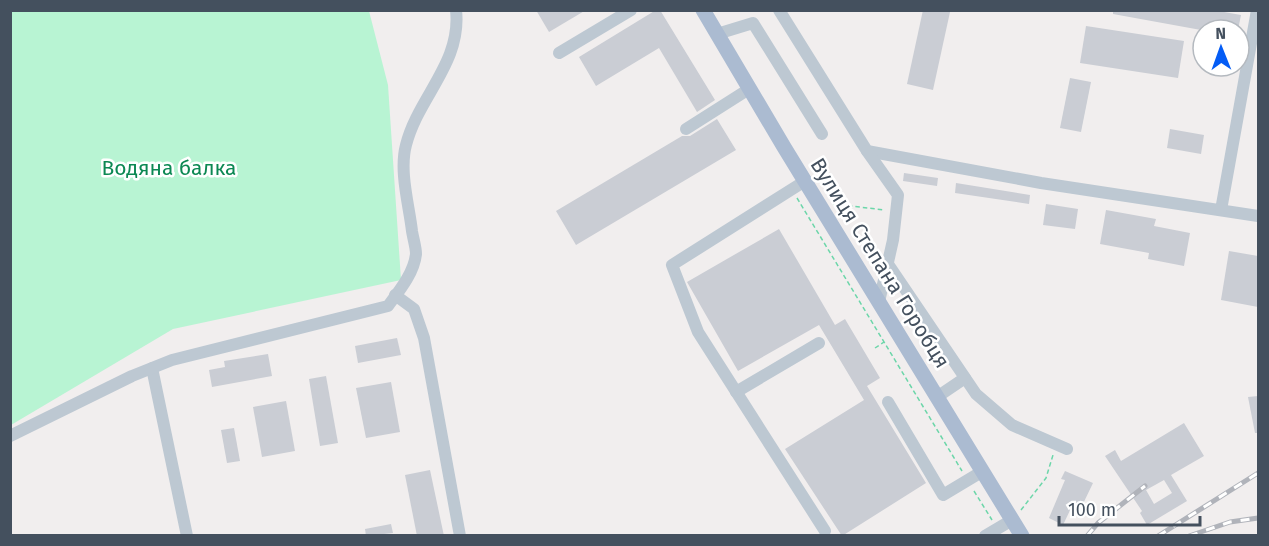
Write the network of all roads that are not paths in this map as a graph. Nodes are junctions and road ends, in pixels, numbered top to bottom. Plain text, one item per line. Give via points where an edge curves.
1 (456, 10) edge
2 (631, 10) edge
3 (703, 10) edge
4 (779, 10) edge
5 (1257, 10) edge
6 (717, 33) junction
7 (559, 53) dead end
8 (749, 89) junction
9 (686, 129) dead end
10 (822, 134) dead end
11 (867, 152) junction
12 (798, 185) junction
13 (1221, 210) junction
14 (1258, 216) edge
15 (888, 264) junction
16 (395, 296) junction
17 (879, 302) junction
18 (819, 343) dead end
19 (152, 368) junction
20 (965, 378) junction
21 (736, 392) junction
22 (938, 397) junction
23 (888, 402) dead end
24 (10, 436) edge
25 (1062, 447) road end
26 (983, 471) junction
27 (1012, 520) junction
28 (825, 531) dead end
29 (187, 536) edge
30 (460, 536) edge
31 (985, 536) edge
32 (1022, 536) edge

1 - 16 lane via 458,26 451,58 421,110 406,146 404,174 416,254
2 - 7 lane
3 - 6 main road, Вулиця Степана Горобця
4 - 11 lane
5 - 13 lane
6 - 8 main road, Вулиця Степана Горобця
6 - 10 lane via 753,23
8 - 9 lane
8 - 12 main road, Вулиця Степана Горобця
11 - 13 lane
11 - 15 lane via 898,195
12 - 17 main road, Вулиця Степана Горобця
12 - 21 lane via 672,265 698,332
13 - 14 lane
15 - 17 lane
15 - 20 lane
16 - 19 lane via 388,306
16 - 30 lane via 414,309 424,338
17 - 22 main road, Вулиця Степана Горобця
18 - 21 lane
19 - 24 lane
19 - 29 lane
20 - 22 lane
20 - 25 lane via 976,394 1012,425
21 - 28 lane
22 - 26 main road, Вулиця Степана Горобця
23 - 26 lane via 943,495
26 - 27 main road, Вулиця Степана Горобця
27 - 31 lane
27 - 32 main road, Вулиця Степана Горобця

